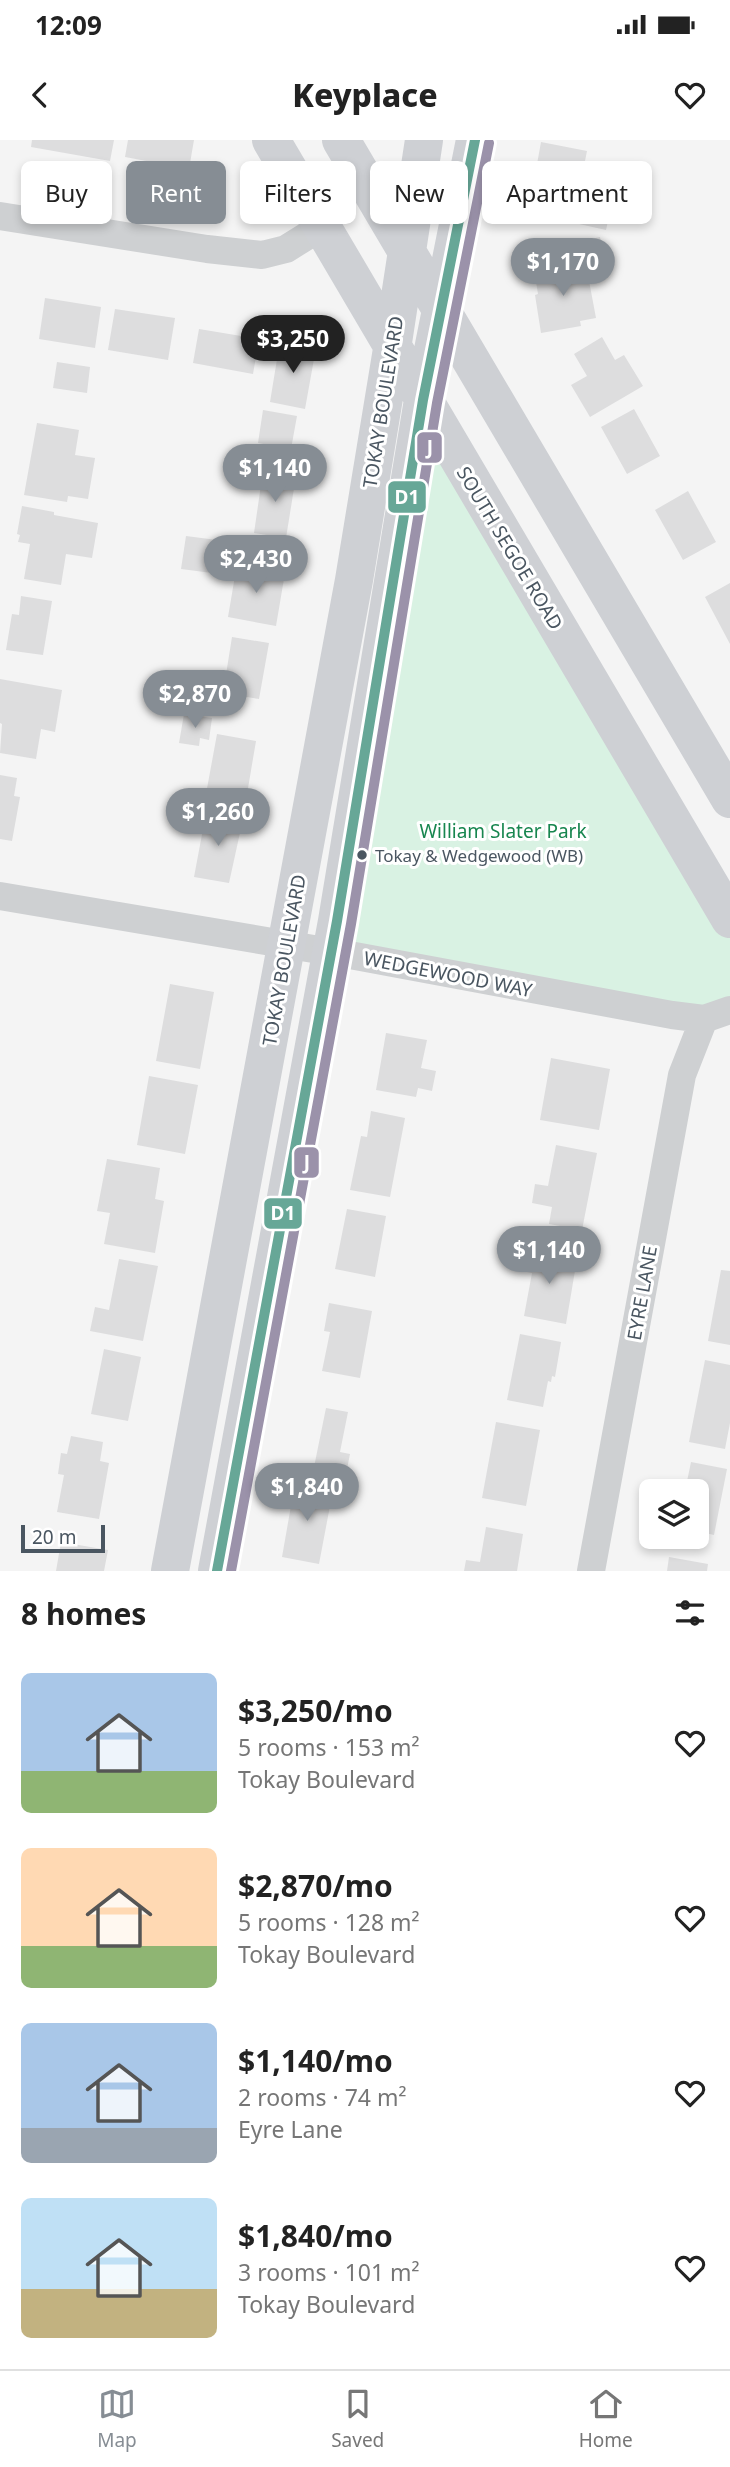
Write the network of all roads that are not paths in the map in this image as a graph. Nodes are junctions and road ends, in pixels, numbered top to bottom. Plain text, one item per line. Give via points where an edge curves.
1 (271, 140) edge
2 (341, 140) edge
3 (424, 140) edge
4 (475, 140) edge
5 (0, 219) edge
6 (323, 226) junction
7 (405, 250) junction
8 (440, 310) junction
9 (392, 349) junction
10 (423, 400) junction
11 (730, 799) edge
12 (0, 896) edge
13 (730, 919) edge
14 (287, 945) junction
15 (331, 952) junction
16 (717, 1014) edge
17 (170, 1571) edge
18 (217, 1571) edge
19 (591, 1571) edge

1 - 6 street, SOUTH SEGOE ROAD
2 - 7 street
3 - 7 street, TOKAY BOULEVARD
4 - 8 street, TOKAY BOULEVARD
5 - 6 street via 262,255 286,249
6 - 9 street, SOUTH SEGOE ROAD
7 - 8 street
7 - 9 street, TOKAY BOULEVARD
8 - 10 street, TOKAY BOULEVARD
8 - 11 street
9 - 10 street, SOUTH SEGOE ROAD
9 - 14 street, TOKAY BOULEVARD
10 - 13 street, SOUTH SEGOE ROAD
10 - 15 street, TOKAY BOULEVARD
12 - 14 street, WEDGEWOOD WAY
14 - 15 street, WEDGEWOOD WAY
14 - 17 street, TOKAY BOULEVARD
15 - 16 street, WEDGEWOOD WAY via 672,1015
15 - 18 street, TOKAY BOULEVARD
16 - 19 street, EYRE LANE via 682,1076

